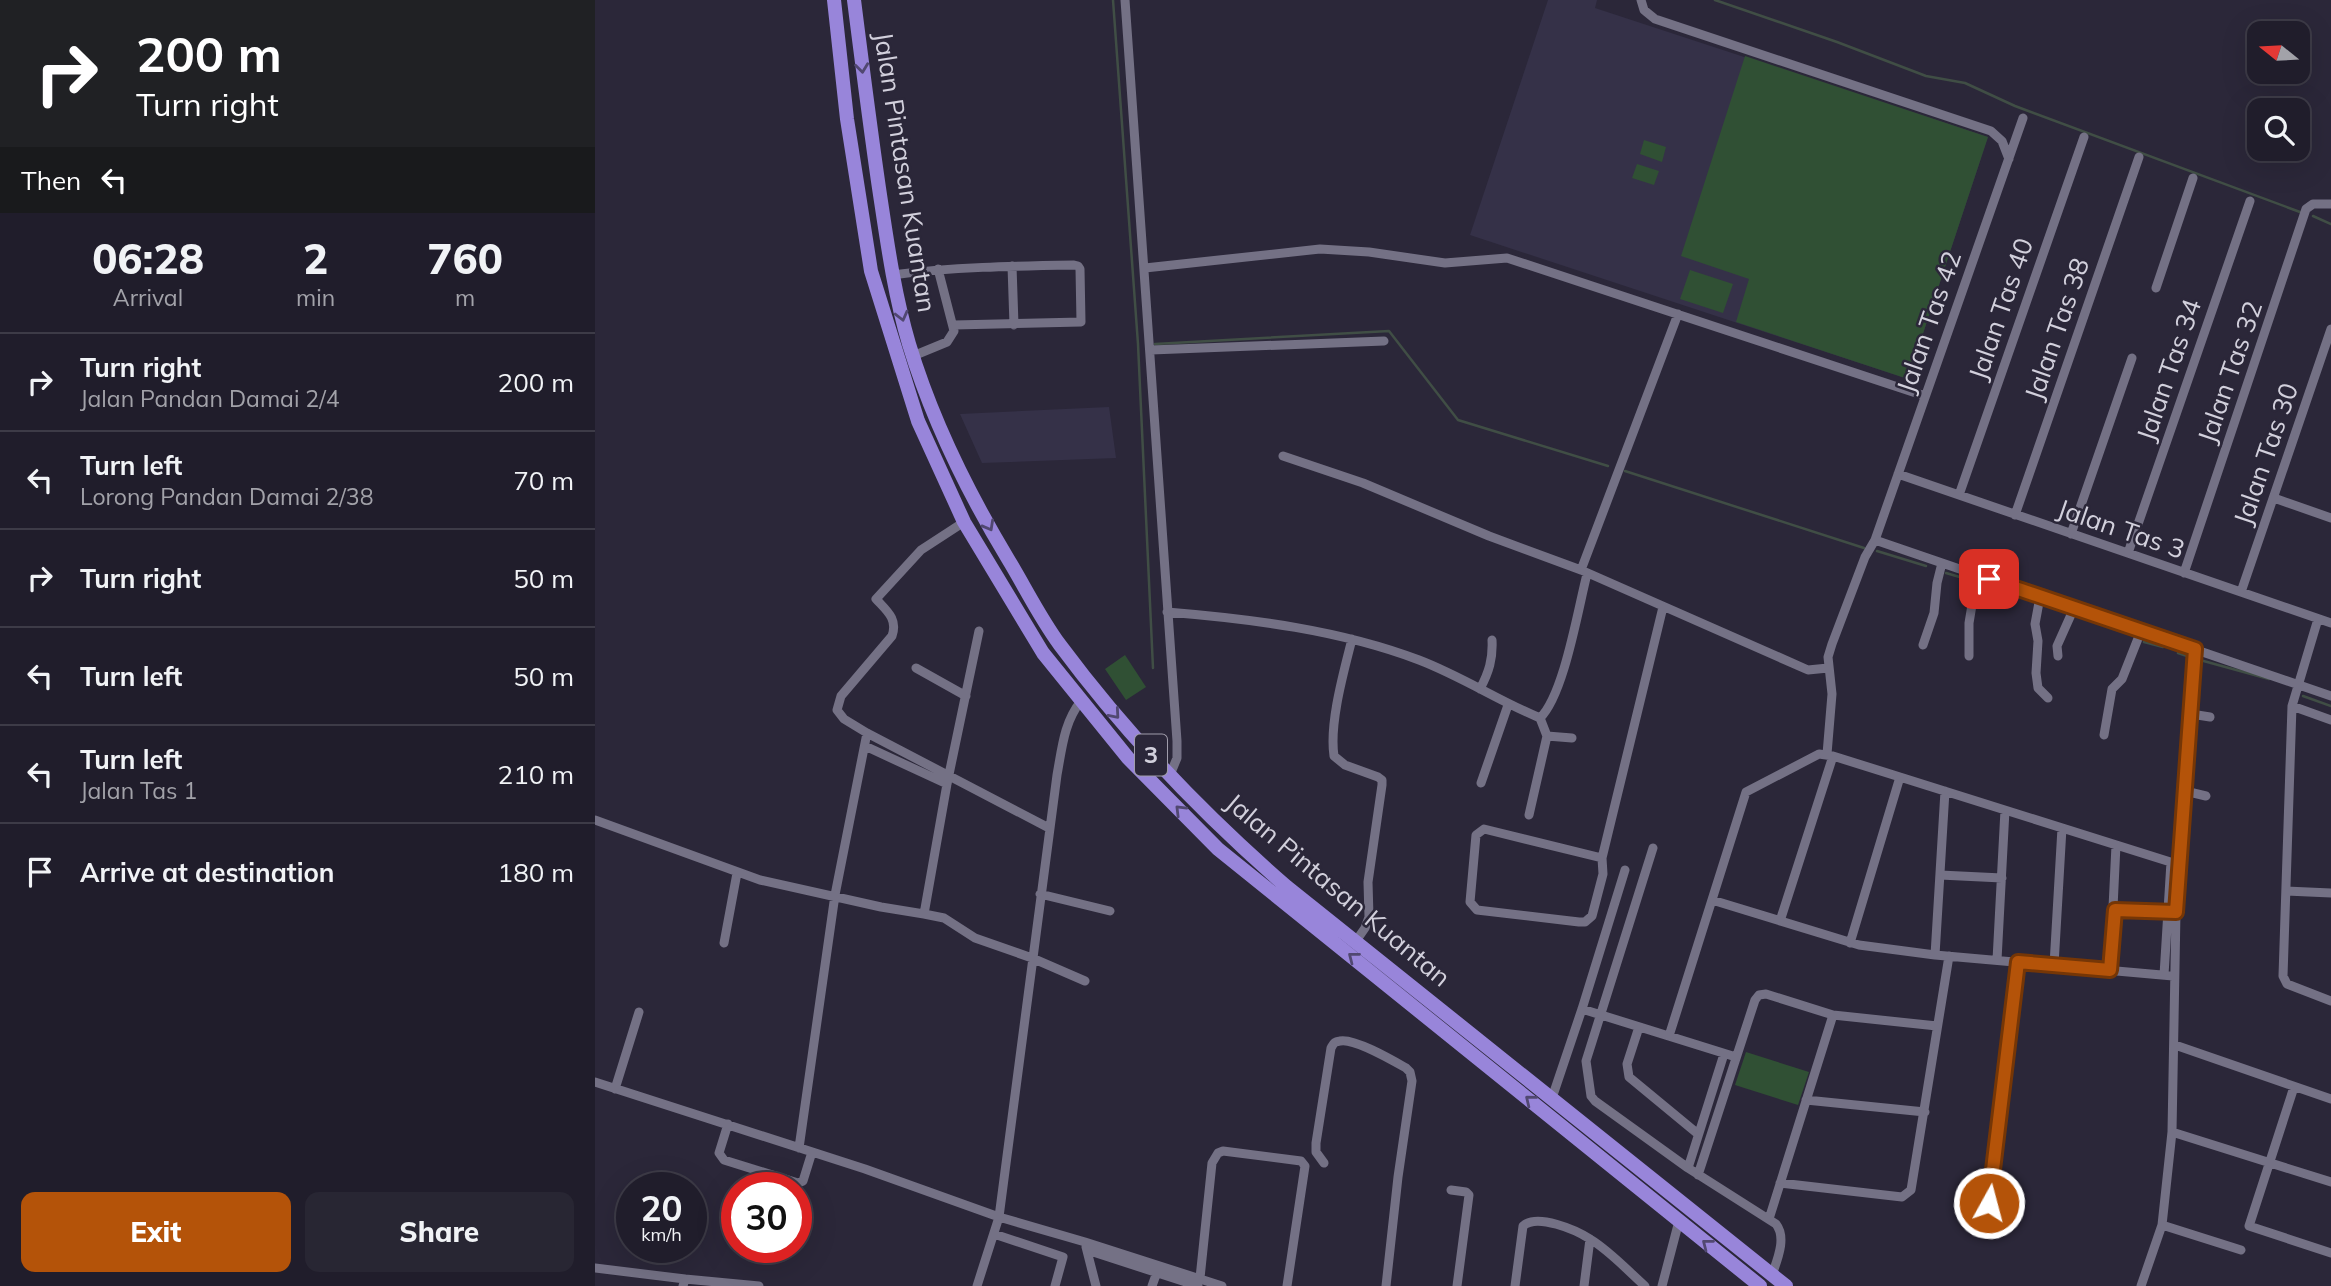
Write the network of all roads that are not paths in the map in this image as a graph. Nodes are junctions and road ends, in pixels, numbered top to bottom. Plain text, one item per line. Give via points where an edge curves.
1 (834, 0) edge
2 (853, 0) edge
3 (1125, 0) edge
4 (1641, 0) edge
5 (2023, 118) dead end
6 (2084, 137) dead end
7 (2139, 157) dead end
8 (2009, 159) junction
9 (2193, 178) dead end
10 (2250, 201) dead end
11 (2331, 204) edge
12 (1012, 266) junction
13 (1145, 268) junction
14 (938, 269) junction
15 (892, 275) junction
16 (2156, 288) dead end
17 (1678, 314) junction
18 (954, 325) junction
19 (1014, 325) junction
20 (2331, 329) edge
21 (1384, 341) dead end
22 (1151, 349) junction
23 (913, 356) junction
24 (2132, 358) dead end
25 (1926, 396) junction
26 (1283, 456) dead end
27 (1898, 474) junction
28 (1959, 495) junction
29 (2274, 498) junction
30 (2015, 514) junction
31 (2330, 516) edge
32 (964, 522) junction
33 (2071, 534) junction
34 (1875, 540) junction
35 (2128, 553) junction
36 (1941, 563) junction
37 (1584, 572) junction
38 (2184, 573) junction
39 (1977, 575) junction
40 (2241, 592) junction
41 (2041, 597) junction
42 (1663, 607) junction
43 (2074, 608) junction
44 (1167, 612) junction
45 (2318, 619) junction
46 (2331, 623) edge
47 (979, 631) dead end
48 (2141, 631) junction
49 (1352, 639) junction
50 (1492, 640) dead end
51 (1923, 645) dead end
52 (2195, 649) junction
53 (1969, 656) dead end
54 (2058, 656) dead end
55 (916, 668) dead end
56 (1828, 668) junction
57 (2297, 684) junction
58 (1480, 689) junction
59 (966, 696) junction
60 (2331, 696) edge
61 (2048, 698) dead end
62 (1081, 701) junction
63 (1508, 705) junction
64 (2293, 706) junction
65 (2191, 714) junction
66 (2210, 717) dead end
67 (1540, 719) junction
68 (2331, 720) edge
69 (867, 733) junction
70 (2104, 735) dead end
71 (1547, 736) junction
72 (1572, 738) dead end
73 (865, 746) junction
74 (1830, 755) junction
75 (1170, 775) junction
76 (1900, 777) junction
77 (948, 781) junction
78 (1482, 783) dead end
79 (2185, 791) junction
80 (1945, 792) junction
81 (2206, 796) dead end
82 (2005, 810) junction
83 (1529, 816) dead end
84 (595, 820) edge
85 (1049, 828) junction
86 (2062, 828) junction
87 (2116, 845) junction
88 (1653, 848) dead end
89 (1602, 858) junction
90 (2175, 864) junction
91 (1625, 870) dead end
92 (737, 873) junction
93 (1940, 876) junction
94 (2002, 878) junction
95 (2286, 891) junction
96 (2331, 893) edge
97 (1040, 894) junction
98 (835, 895) junction
99 (1712, 900) junction
100 (2115, 910) junction
101 (1110, 911) dead end
102 (2172, 912) junction
103 (924, 914) junction
104 (1592, 916) junction
105 (1780, 921) junction
106 (1609, 923) junction
107 (1356, 941) junction
108 (724, 943) dead end
109 (1850, 943) junction
110 (1935, 955) junction
111 (1949, 956) junction
112 (1032, 958) junction
113 (1997, 960) junction
114 (2018, 962) junction
115 (2053, 965) junction
116 (2110, 970) junction
117 (2169, 976) junction
118 (1085, 981) dead end
119 (2331, 1001) edge
120 (1583, 1009) junction
121 (639, 1012) dead end
122 (1602, 1016) junction
123 (1833, 1016) junction
124 (1937, 1026) junction
125 (1639, 1027) junction
126 (1668, 1036) junction
127 (2175, 1045) junction
128 (1724, 1054) junction
129 (1737, 1057) junction
130 (595, 1082) edge
131 (2294, 1087) junction
132 (615, 1088) junction
133 (1552, 1098) junction
134 (2331, 1099) edge
135 (1806, 1100) junction
136 (1925, 1112) junction
137 (728, 1124) junction
138 (2172, 1132) junction
139 (1698, 1134) junction
140 (799, 1148) junction
141 (812, 1152) junction
142 (1324, 1163) dead end
143 (2271, 1163) junction
144 (1688, 1168) junction
145 (1698, 1175) junction
146 (2331, 1182) edge
147 (1780, 1183) junction
148 (1451, 1190) dead end
149 (1989, 1203) dead end
150 (999, 1217) junction
151 (1769, 1219) junction
152 (1679, 1221) junction
153 (2162, 1225) junction
154 (994, 1234) junction
155 (1590, 1238) junction
156 (1086, 1246) junction
157 (2241, 1250) dead end
158 (2331, 1253) edge
159 (595, 1268) edge
160 (1157, 1272) junction
161 (1772, 1275) junction
162 (684, 1282) edge
163 (1199, 1282) edge
164 (759, 1286) edge
165 (977, 1286) edge
166 (1055, 1286) edge
167 (1096, 1286) edge
168 (1152, 1286) edge
169 (1223, 1286) edge
170 (1287, 1286) edge
171 (1386, 1286) edge
172 (1457, 1286) edge
173 (1515, 1286) edge
174 (1584, 1286) edge
175 (1645, 1286) edge
176 (1662, 1286) edge
177 (1760, 1286) edge
178 (1786, 1286) edge
179 (2141, 1286) edge

1 - 32 highway, Jalan Pintasan Kuantan / 3 via 871,271 918,421
2 -> 15 highway, Jalan Pintasan Kuantan / 3
3 - 13 street
4 - 8 street via 1644,10 1655,19 1991,131 2002,141
5 - 8 street, Jalan Tas 42
6 - 28 street, Jalan Tas 40
7 - 30 street, Jalan Tas 38
8 - 25 street, Jalan Tas 42
9 - 16 street
10 - 35 street, Jalan Tas 34
11 - 38 street, Jalan Tas 32 via 2313,204 2306,209
12 - 14 street
12 - 19 street
12 - 19 street via 1078,265 1080,269 1081,322
13 - 17 street via 1320,249 1445,263 1501,258
13 - 22 street
14 - 15 street
14 - 18 street
15 -> 23 highway, Jalan Pintasan Kuantan / 3
17 - 25 street
17 - 37 street
18 - 19 street
18 - 23 street via 947,342
20 - 29 street, Jalan Tas 30
21 - 22 street
22 - 44 street
23 -> 75 highway, Jalan Pintasan Kuantan / 3 via 933,415 961,475 1058,642
24 - 33 street
25 - 27 street, Jalan Tas 42
26 - 37 street via 1363,483
27 - 28 street, Jalan Tas 3
27 - 34 street, Jalan Tas 42
28 - 30 street, Jalan Tas 3
29 - 31 street
29 - 40 street, Jalan Tas 30
30 - 33 street, Jalan Tas 3
32 - 62 highway, Jalan Pintasan Kuantan / 3 via 1043,653
32 - 69 street via 921,550 876,599 893,617 892,636 841,696 837,710
33 - 35 street, Jalan Tas 3
34 - 36 street
34 - 56 street, Jalan Tas 42 via 1832,644
35 - 38 street, Jalan Tas 3
36 - 39 street
36 - 51 street via 1934,613
37 - 42 street
37 - 67 street via 1559,685
38 - 40 street, Jalan Tas 3
39 - 41 street
39 - 53 street
40 - 45 street, Jalan Tas 3
41 - 43 street
41 - 61 street via 2035,662 2037,683
42 - 56 street via 1808,670
42 - 89 street
43 - 48 street
43 - 54 street via 2057,646
44 - 49 street
44 - 75 street via 1177,741
45 - 46 street, Jalan Tas 3
45 - 57 street
47 - 59 street
48 - 52 street
48 - 70 street via 2122,679 2112,689
49 - 58 street via 1418,660
49 - 107 street via 1339,700 1334,756 1382,780 1368,882 1369,917
50 - 58 street via 1491,663
52 - 57 street
52 - 65 street
55 - 59 street
56 - 74 street, Jalan Tas 42
57 - 60 street
57 - 64 street
58 - 63 street
59 - 77 street
62 - 85 street via 1066,728
152 -> 62 highway, Jalan Pintasan Kuantan / 3 via 1218,849 1128,758
63 - 67 street
63 - 78 street
64 - 68 street
64 - 95 street
65 - 66 street
65 - 79 street
67 - 71 street
69 - 73 street
69 - 77 street
71 - 72 street
71 - 83 street
73 - 77 street
73 - 98 street
74 - 76 street
74 - 99 street via 1819,754 1746,793
74 - 105 street, Jalan Tas 42
75 - 107 highway, Jalan Pintasan Kuantan / 3 via 1224,832
76 - 80 street
76 - 109 street
77 - 85 street
77 - 103 street
79 - 81 street
79 - 90 street
80 - 82 street
80 - 93 street
82 - 86 street
82 - 94 street
84 - 92 street
85 - 97 street
86 - 87 street
86 - 115 street
87 - 90 street
87 - 100 street
88 - 122 street
89 - 104 street via 1603,874
89 - 104 street via 1484,830 1476,835 1470,902 1477,910 1579,922
90 - 102 street
91 - 106 street
92 - 98 street
92 - 108 street
93 - 94 street
93 - 110 street
94 - 113 street
95 - 96 street
95 - 119 street via 2284,981
97 - 101 street
97 - 112 street
98 - 103 street
98 - 140 street
99 - 105 street
99 - 126 street
100 - 102 street
100 - 116 street
102 - 117 street
103 - 112 street via 944,918 980,941
104 - 106 street
105 - 109 street
106 - 120 street
107 - 133 highway, Jalan Pintasan Kuantan / 3
109 - 110 street
110 - 111 street
111 - 113 street
111 - 124 street
112 - 118 street
112 - 150 street
113 - 114 street
114 - 115 street
114 - 149 street
115 - 116 street
116 - 117 street
117 - 127 street
120 - 122 street
120 - 133 street
121 - 132 street
122 - 125 street
122 - 144 street via 1586,1061 1591,1096
123 - 124 street
123 - 129 street via 1759,995
123 - 135 street
124 - 136 street
125 - 126 street
125 - 139 street via 1627,1064 1629,1077
126 - 128 street
127 - 131 street
127 - 138 street
128 - 129 street
128 - 139 street
129 - 145 street
130 - 132 street
131 - 134 street
131 - 143 street
132 - 137 street
133 - 161 highway, Jalan Pintasan Kuantan / 3
135 - 136 street
135 - 147 street
136 - 147 street via 1907,1195
137 - 140 street
137 - 141 street via 719,1153 724,1160 798,1184
138 - 143 street
138 - 153 street
139 - 144 street
140 - 141 street
141 - 150 street
142 - 171 street via 1316,1143 1335,1042 1362,1046 1406,1068 1412,1081
143 - 146 street
143 - 158 street via 2249,1226
144 - 145 street
145 - 151 street
147 - 151 street
148 - 172 street via 1469,1195
150 - 154 street
150 - 156 street
151 - 161 street via 1781,1233
152 - 176 street
177 -> 152 highway, Jalan Pintasan Kuantan / 3
153 - 157 street
153 - 179 street
154 - 165 street
154 - 166 street via 1063,1257
155 - 173 street via 1545,1220 1526,1223
155 - 174 street
155 - 175 street
156 - 160 street
156 - 163 street
156 - 167 street
159 - 162 street
160 - 163 street
160 - 168 street
161 - 178 highway, Jalan Pintasan Kuantan / 3
162 - 164 street
163 - 169 street
163 - 170 street via 1212,1163 1223,1152 1301,1161 1305,1166

